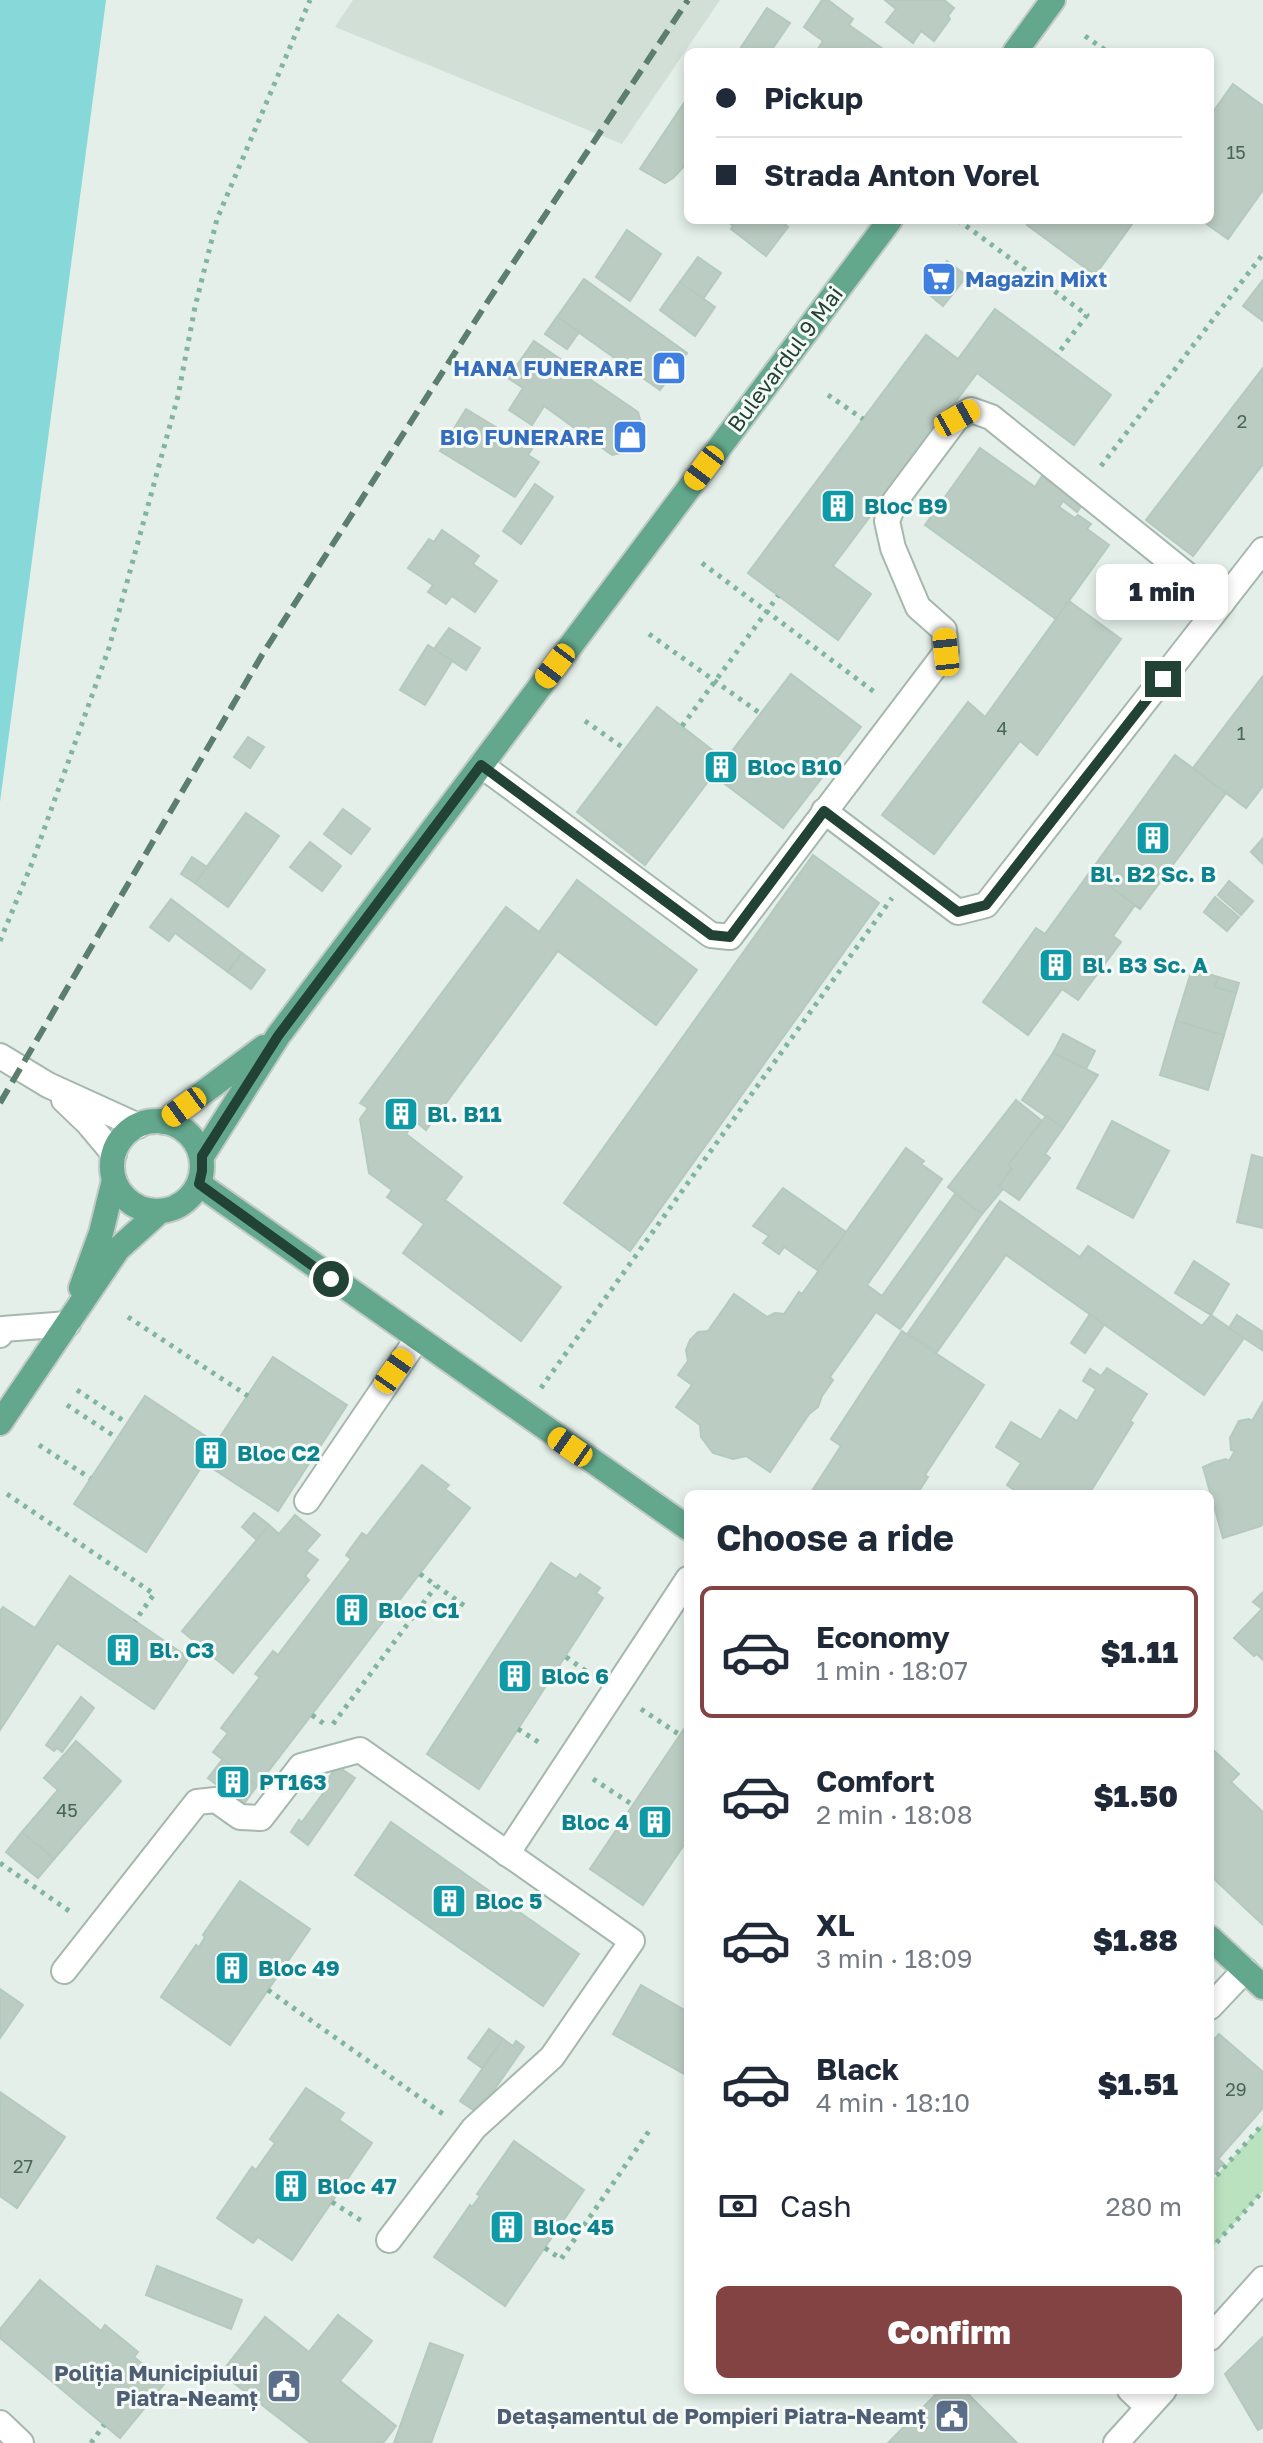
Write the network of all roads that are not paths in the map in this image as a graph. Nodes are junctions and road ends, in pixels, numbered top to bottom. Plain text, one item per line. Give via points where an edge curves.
1 (1053, 0) edge
2 (1018, 48) edge
3 (887, 224) edge
4 (1263, 550) edge
5 (1222, 603) junction
6 (481, 765) junction
7 (824, 811) junction
8 (278, 1036) junction
9 (0, 1056) edge
10 (48, 1085) junction
11 (164, 1122) junction
12 (138, 1126) junction
13 (114, 1154) junction
14 (202, 1156) junction
15 (114, 1180) junction
16 (199, 1184) junction
17 (159, 1212) junction
18 (68, 1324) junction
19 (0, 1335) edge
20 (417, 1339) junction
21 (0, 1423) edge
22 (307, 1501) dead end
23 (684, 1525) edge
24 (684, 1585) edge
25 (507, 1854) junction
26 (1214, 1942) edge
27 (1245, 1970) junction
28 (64, 1971) dead end
29 (1263, 1987) edge
30 (1214, 2003) edge
31 (389, 2240) dead end
32 (1263, 2279) edge
33 (1214, 2334) edge
34 (1156, 2399) edge
35 (0, 2423) edge
36 (21, 2443) edge
37 (1116, 2443) edge

1 - 2 main road
3 - 6 main road, Bulevardul 9 Mai
4 - 5 street
5 - 7 street via 986,905 958,912
5 - 7 street via 991,417 971,410 957,418 895,501 887,521 918,607 944,630 946,652
6 - 7 street via 711,935 730,937
6 - 8 main road, Bulevardul 9 Mai
8 - 11 main road, Bulevardul 9 Mai
8 - 14 main road, Bulevardul 9 Mai
9 - 10 street
10 - 12 street
10 - 13 street
11 - 12 main road
11 - 14 main road via 188,1133
12 - 13 main road via 122,1137
13 - 15 main road
14 - 16 main road
15 - 17 main road via 124,1198 140,1209
15 - 18 main road
16 - 17 main road via 176,1208
16 - 20 main road
17 - 18 main road via 118,1249
18 - 19 street via 3,1329
18 - 21 main road
20 - 22 street
20 - 23 main road
24 - 25 street
25 - 28 street via 360,1750 301,1766 261,1818 240,1817 216,1800 197,1802
25 - 31 street via 632,1941 552,2057 470,2133
26 - 27 main road
27 - 29 main road
27 - 30 street
32 - 33 street
34 - 37 street
35 - 36 street

